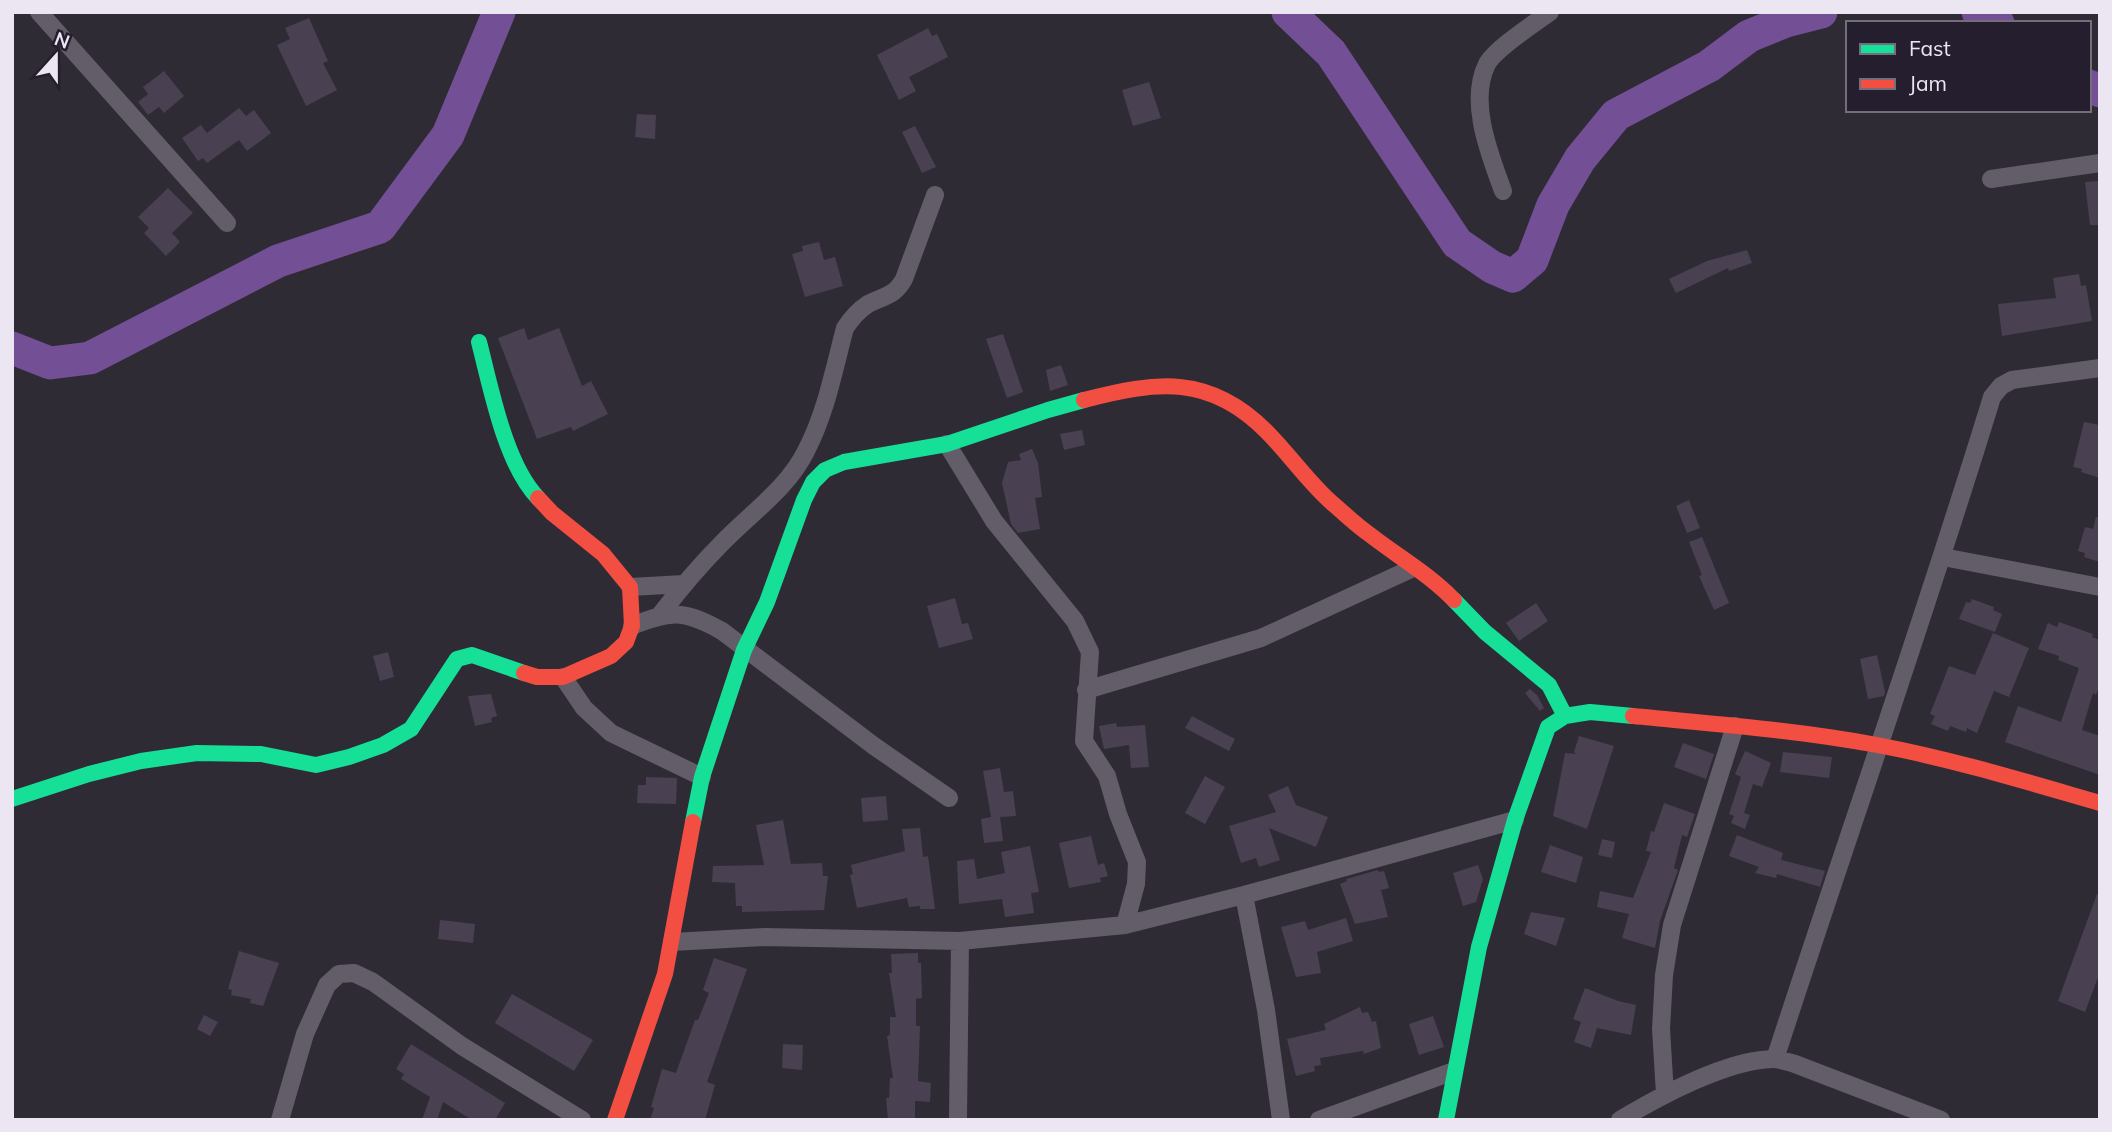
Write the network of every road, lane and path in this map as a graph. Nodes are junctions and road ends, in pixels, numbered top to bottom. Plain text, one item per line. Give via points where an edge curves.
1 (39, 12) edge
2 (1550, 12) edge
3 (2100, 163) edge
4 (1991, 179) dead end
5 (1503, 191) dead end
6 (935, 195) dead end
7 (227, 223) dead end
8 (479, 342) dead end
9 (2100, 368) edge
10 (947, 444) junction
11 (1943, 557) junction
12 (1413, 568) junction
13 (684, 584) junction
14 (630, 587) junction
15 (2100, 587) edge
16 (660, 615) junction
17 (632, 626) junction
18 (744, 650) junction
19 (563, 677) junction
20 (1086, 690) junction
21 (1565, 716) junction
22 (1735, 726) junction
23 (1878, 745) junction
24 (702, 777) junction
25 (949, 798) dead end
26 (12, 799) edge
27 (2100, 803) edge
28 (1515, 820) junction
29 (1244, 895) junction
30 (1125, 925) junction
31 (960, 941) junction
32 (672, 942) junction
33 (1775, 1059) junction
34 (1454, 1071) junction
35 (1665, 1094) junction
36 (280, 1120) edge
37 (582, 1120) edge
38 (615, 1120) edge
39 (958, 1120) edge
40 (1281, 1120) edge
41 (1319, 1120) edge
42 (1446, 1120) edge
43 (1620, 1120) edge
44 (1941, 1120) edge

1 - 7 street
2 - 5 street via 1488,63 1481,115
3 - 4 street
6 - 13 street via 898,290 869,304 845,328 819,422 796,469
8 - 14 street via 500,422 532,492 603,555
9 - 11 street via 2012,380 2001,386 1992,397
10 - 12 street via 1124,390 1158,385 1192,388 1221,397 1245,412 1322,495
10 - 18 street via 844,462 825,470 813,482
10 - 20 street via 994,521 1075,621 1090,652
11 - 15 street
11 - 23 street
12 - 20 street via 1261,638
12 - 21 street via 1442,588 1485,632 1549,685
13 - 14 street
13 - 16 street
14 - 17 street
16 - 17 street
16 - 18 street via 700,619
17 - 19 street via 626,642 611,656
18 - 24 street
18 - 25 street
19 - 24 street via 584,708 611,733
19 - 26 street via 537,677 472,655 457,659 411,729 349,757 316,765 261,754 186,755 89,774
20 - 30 street via 1084,741 1107,776 1137,862
21 - 22 street via 1590,712
21 - 28 street via 1548,727
22 - 23 street
22 - 35 street via 1672,925 1661,1029
23 - 27 street
23 - 33 street
24 - 32 street
28 - 29 street
28 - 34 street via 1479,947
29 - 30 street
29 - 40 street
30 - 31 street
31 - 32 street via 765,937
31 - 39 street
32 - 38 street
33 - 35 street via 1740,1065
33 - 44 street
34 - 41 street
34 - 42 street
35 - 43 street
36 - 37 street via 305,1034 327,985 339,974 355,973

